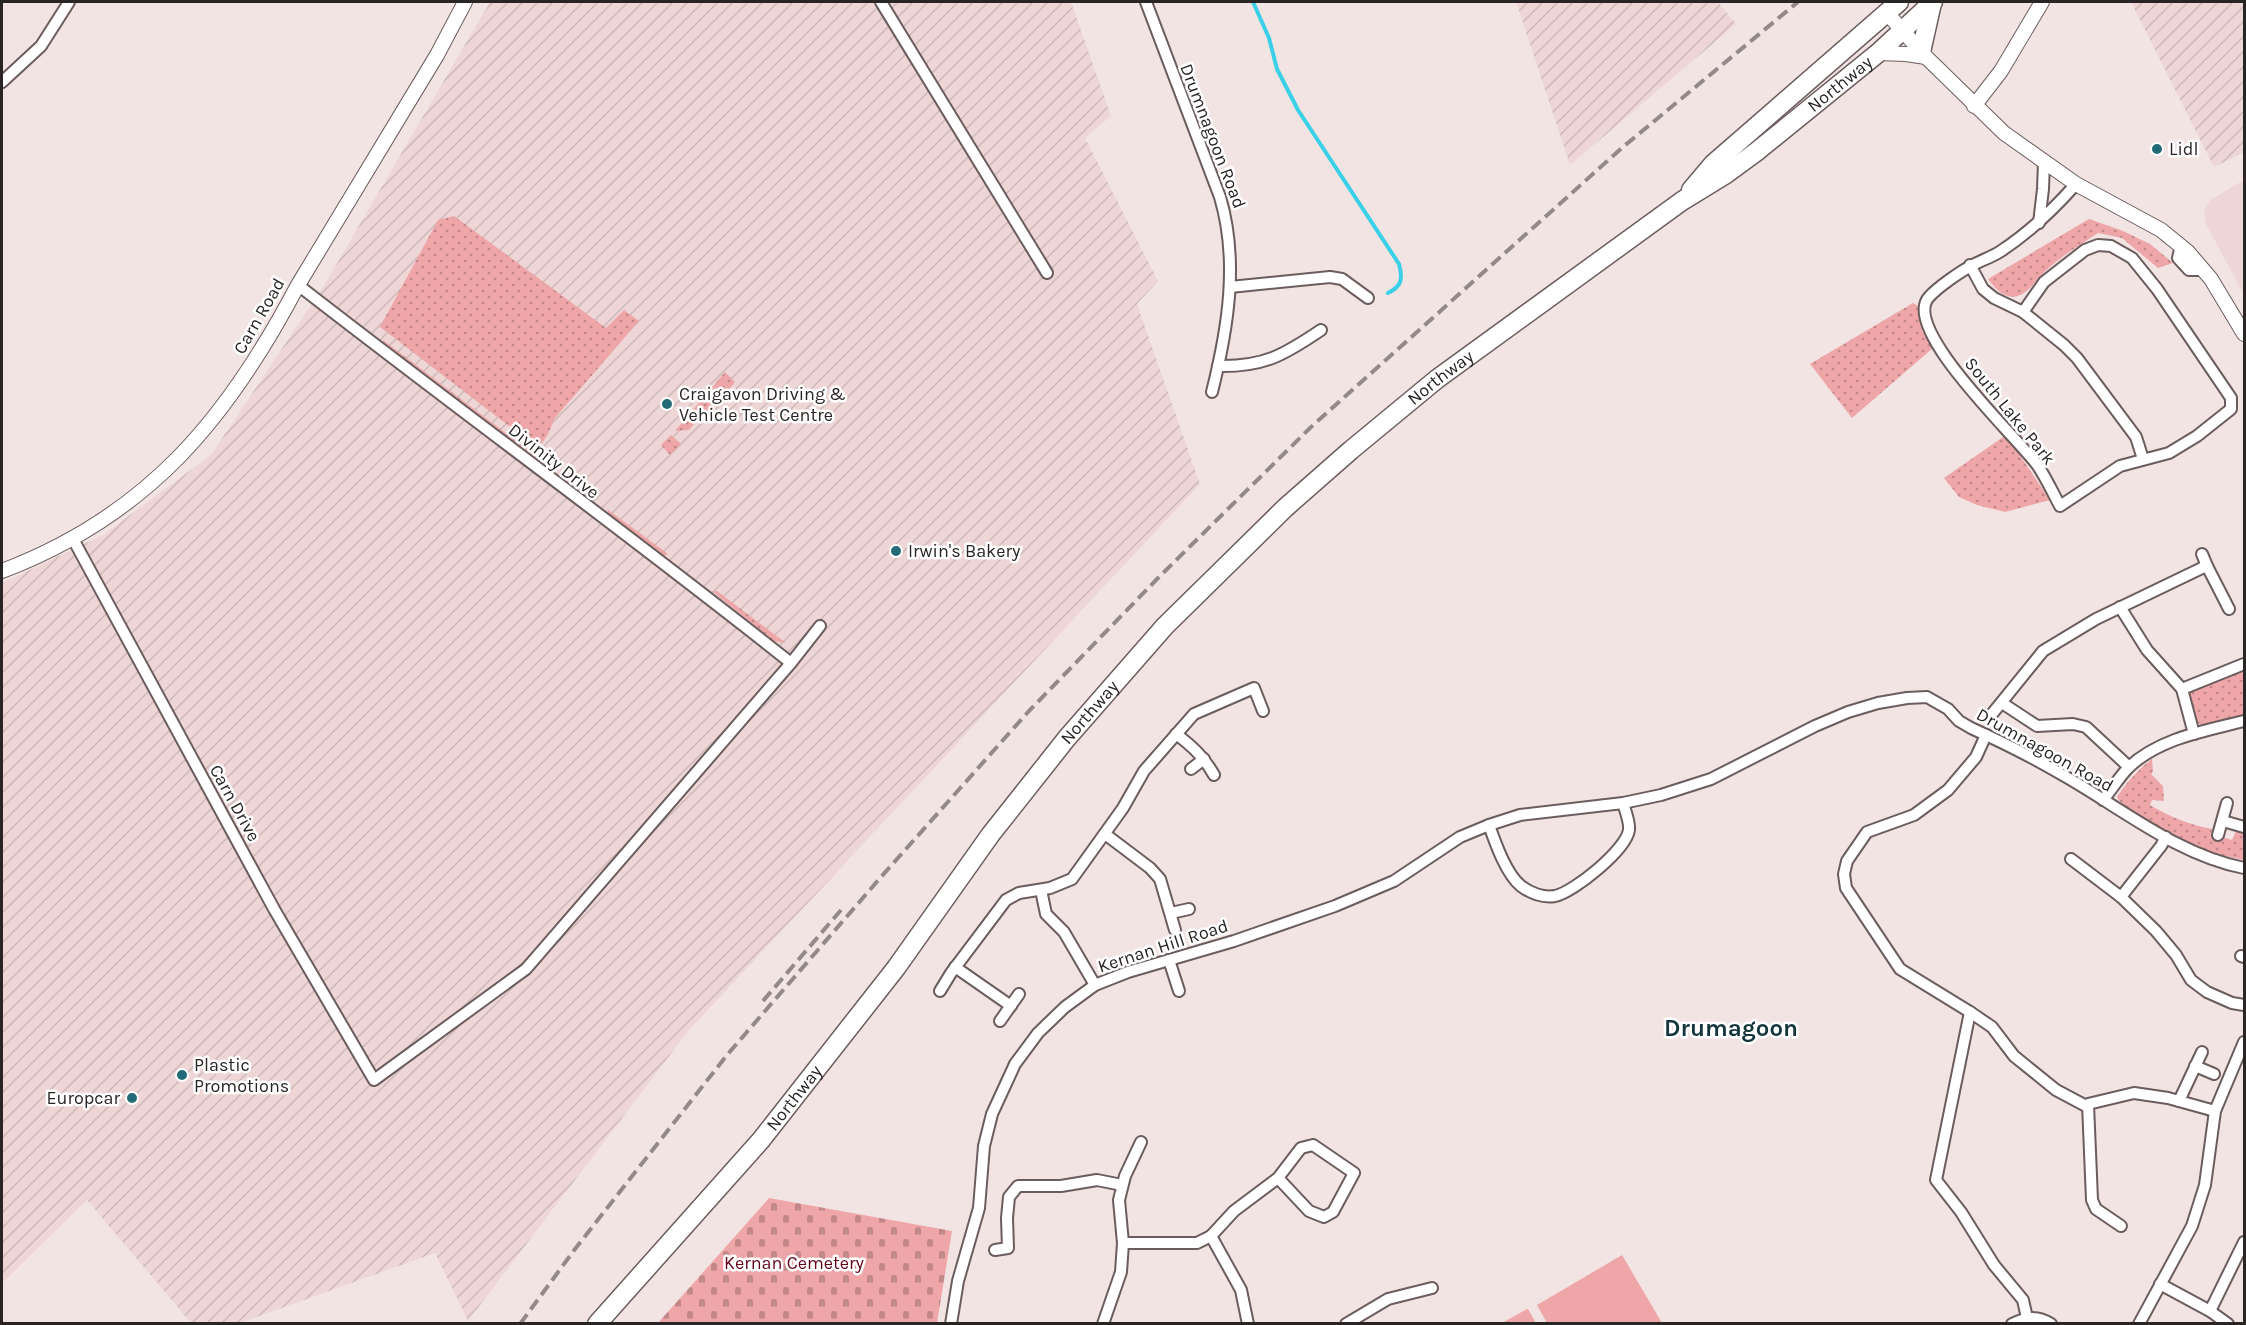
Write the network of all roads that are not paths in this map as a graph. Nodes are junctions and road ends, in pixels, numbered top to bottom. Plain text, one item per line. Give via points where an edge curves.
1 (69, 2) edge
2 (465, 2) edge
3 (881, 2) edge
4 (1146, 2) edge
5 (1933, 2) edge
6 (2042, 2) edge
7 (1895, 16) edge
8 (1878, 53) junction
9 (1923, 54) junction
10 (2, 82) edge
11 (1974, 106) junction
12 (2044, 162) junction
13 (2076, 184) junction
14 (1682, 201) junction
15 (2039, 223) junction
16 (1971, 266) junction
17 (1047, 273) dead end
18 (298, 285) junction
19 (1230, 287) junction
20 (1368, 298) dead end
21 (2023, 312) junction
22 (1321, 330) dead end
23 (2244, 334) edge
24 (1218, 366) junction
25 (1212, 392) dead end
26 (2143, 459) junction
27 (73, 539) junction
28 (2202, 554) dead end
29 (2207, 566) junction
30 (2, 572) edge
31 (2120, 607) junction
32 (2229, 609) dead end
33 (820, 626) dead end
34 (791, 663) junction
35 (2244, 664) edge
36 (2182, 689) junction
37 (2002, 704) junction
38 (1263, 711) dead end
39 (1992, 714) dead end
40 (2244, 722) edge
41 (1176, 734) junction
42 (2194, 734) junction
43 (1986, 735) junction
44 (1204, 759) junction
45 (2129, 767) junction
46 (1191, 769) dead end
47 (1214, 775) dead end
48 (2103, 800) junction
49 (1623, 803) junction
50 (2227, 803) dead end
51 (1593, 807) joint
52 (2223, 821) junction
53 (1489, 825) junction
54 (2244, 827) edge
55 (1105, 834) junction
56 (2218, 835) dead end
57 (2166, 837) junction
58 (2071, 859) dead end
59 (2244, 868) edge
60 (1041, 890) junction
61 (2121, 897) junction
62 (1189, 909) dead end
63 (1171, 913) junction
64 (1175, 930) dead end
65 (1169, 960) junction
66 (955, 967) junction
67 (1095, 985) junction
68 (1179, 990) dead end
69 (940, 991) dead end
70 (1019, 994) dead end
71 (2244, 1005) edge
72 (1011, 1006) junction
73 (1970, 1012) junction
74 (1000, 1021) dead end
75 (2244, 1042) edge
76 (2202, 1052) dead end
77 (2195, 1066) junction
78 (2214, 1074) dead end
79 (2180, 1101) junction
80 (2088, 1107) junction
81 (2215, 1111) junction
82 (1141, 1142) dead end
83 (1278, 1178) junction
84 (1122, 1185) junction
85 (2121, 1226) dead end
86 (1210, 1236) junction
87 (2244, 1242) edge
88 (1123, 1243) junction
89 (995, 1250) dead end
90 (2160, 1284) junction
91 (1432, 1288) dead end
92 (2210, 1311) junction
93 (2027, 1318) junction
94 (597, 1323) edge
95 (951, 1323) edge
96 (1103, 1323) edge
97 (1243, 1323) edge
98 (1248, 1323) edge
99 (1346, 1323) edge
100 (2012, 1323) edge
101 (2050, 1323) edge
102 (2139, 1323) edge
103 (2228, 1323) edge

1 - 10 street via 41,46
2 - 18 main road, Carn Road
3 - 17 street
4 - 19 street, Drumnagoon Road via 1220,197 1230,239
5 - 7 highway, Northway
5 - 9 highway
6 - 11 main road via 2001,72
7 - 8 highway, Northway
7 - 9 main road
7 - 14 highway, Northway via 1713,164
8 - 9 main road
8 - 14 highway, Northway via 1756,152
9 - 11 main road
11 - 12 main road
12 - 13 main road
12 - 15 street
13 - 15 street, South Lake Park
13 - 23 main road via 2161,230 2181,246 2204,270
14 - 94 highway, Northway via 1454,367 1368,436 1285,508 1166,626 1025,788 896,968 761,1140
15 - 16 street, South Lake Park via 1999,252
16 - 21 street via 1983,289
16 - 26 street, South Lake Park via 1927,298 1924,311 1928,328 1965,384 2038,467 2060,506 2120,466
18 - 27 main road, Carn Road via 223,407 189,446 139,495
18 - 34 street, Divinity Drive
19 - 20 street via 1330,277 1342,279
19 - 24 street, Drumnagoon Road
21 - 26 street via 2077,358 2136,437
21 - 26 street, South Lake Park via 2044,282 2085,250 2111,246 2133,258 2231,398 2231,409 2197,436 2169,453
22 - 24 street via 1286,354 1256,363
24 - 25 street, Drumnagoon Road
27 - 30 main road, Carn Road
27 - 34 street, Carn Drive via 274,909 374,1080 526,969
28 - 29 street
29 - 31 street
29 - 32 street
31 - 36 street via 2147,650
31 - 37 street via 2043,651
33 - 34 street
35 - 36 street
36 - 42 street
37 - 39 street
37 - 45 street via 2037,726 2085,727
38 - 41 street via 1254,688 1194,714
40 - 42 street
41 - 44 street
41 - 55 street via 1144,771
42 - 45 street via 2158,747
43 - 48 street, Drumnagoon Road
43 - 49 street, Drumnagoon Road via 1927,697 1897,700 1848,712 1712,779
43 - 73 street via 1976,757 1948,790 1914,815 1867,832 1847,861 1844,874 1846,888 1900,969
44 - 46 street
44 - 47 street
45 - 48 street
48 - 57 street, Drumnagoon Road
49 - 51 street, Drumnagoon Road
49 - 53 street via 1629,829 1624,842 1582,882 1555,896 1539,896 1520,885 1505,864
50 - 52 street
51 - 53 street, Kernan Hill Road via 1520,815
52 - 54 street
52 - 56 street
53 - 65 street, Kernan Hill Road via 1451,843 1394,881 1355,898
55 - 60 street via 1072,879
55 - 63 street via 1160,879
57 - 59 street, Drumnagoon Road
57 - 61 street
58 - 61 street
60 - 66 street via 1019,893 1006,900
60 - 67 street via 1046,914 1065,932
61 - 71 street via 2156,931 2192,980 2207,992
62 - 63 street
63 - 64 street
65 - 67 street, Kernan Hill Road
65 - 68 street
66 - 69 street
66 - 72 street
67 - 95 street, Kernan Hill Road via 1038,1033 1015,1064 992,1114 984,1146 979,1208 958,1281
70 - 72 street
72 - 74 street
73 - 80 street via 1992,1027 2014,1056 2056,1090
73 - 93 street via 1936,1180 2023,1300
75 - 81 street
76 - 77 street
77 - 78 street
77 - 79 street
79 - 80 street via 2134,1093
79 - 81 street
80 - 85 street via 2092,1200 2096,1209
81 - 90 street via 2202,1195 2192,1226
82 - 84 street
83 - 83 street via 1301,1148 1313,1145 1354,1173 1333,1212 1324,1217 1309,1210
83 - 86 street via 1234,1211
84 - 88 street via 1119,1200
84 - 89 street via 1097,1180 1018,1186 1009,1197 1008,1248
86 - 88 street via 1197,1243
86 - 98 street via 1241,1290
87 - 92 street
88 - 96 street via 1121,1272
90 - 92 street
90 - 102 street
91 - 99 street via 1388,1299
92 - 103 street
93 - 100 street
93 - 101 street
97 - 98 street

